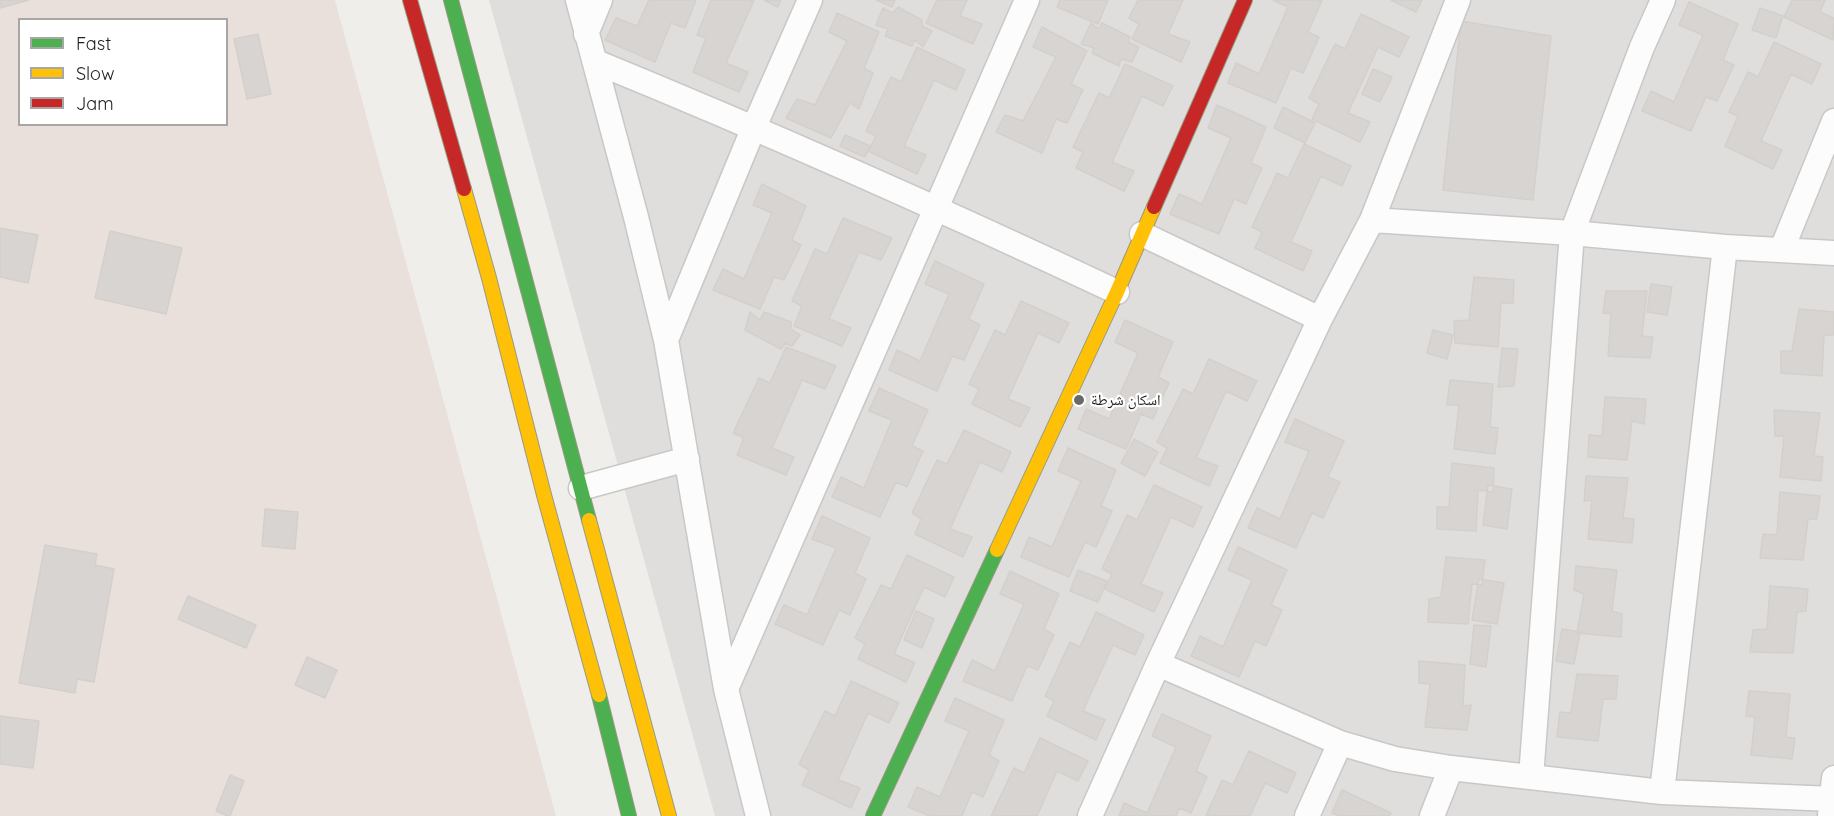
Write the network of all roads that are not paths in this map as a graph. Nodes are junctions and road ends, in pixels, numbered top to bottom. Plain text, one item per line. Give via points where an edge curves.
1 (410, 0) edge
2 (451, 0) edge
3 (578, 0) edge
4 (600, 0) edge
5 (810, 0) edge
6 (1027, 0) edge
7 (1245, 0) edge
8 (1458, 0) edge
9 (1663, 0) edge
10 (586, 34) junction
11 (596, 62) junction
12 (1834, 121) edge
13 (754, 127) junction
14 (935, 207) junction
15 (1372, 220) junction
16 (1572, 232) junction
17 (1142, 234) junction
18 (1725, 247) junction
19 (1782, 249) junction
20 (1834, 254) edge
21 (1117, 292) junction
22 (1320, 319) junction
23 (666, 340) junction
24 (687, 459) junction
25 (581, 488) junction
26 (1158, 664) junction
27 (726, 689) junction
28 (1340, 743) junction
29 (1451, 768) junction
30 (1531, 777) junction
31 (1662, 792) junction
32 (1832, 798) edge
33 (629, 816) edge
34 (669, 816) edge
35 (758, 816) edge
36 (873, 816) edge
37 (1090, 816) edge
38 (1307, 816) edge
39 (1432, 816) edge

1 - 33 main road via 489,278
2 - 25 main road
3 - 10 street
4 - 10 street
5 - 13 street
6 - 14 street
7 - 17 main road
8 - 15 street
9 - 16 street
10 - 11 street
11 - 13 street
11 - 23 street
12 - 19 street
13 - 14 street
13 - 23 street
14 - 21 street
14 - 27 street
15 - 16 street
15 - 22 street
16 - 18 street
16 - 30 street
17 - 21 main road
17 - 22 street
18 - 19 street
18 - 31 street
19 - 20 street
21 - 36 main road
22 - 26 street
23 - 24 street
24 - 25 street
24 - 27 street
25 - 34 main road
26 - 28 street
26 - 37 street
27 - 35 street
28 - 29 street via 1395,759
28 - 38 street
29 - 30 street
29 - 39 street
30 - 31 street
31 - 32 street

